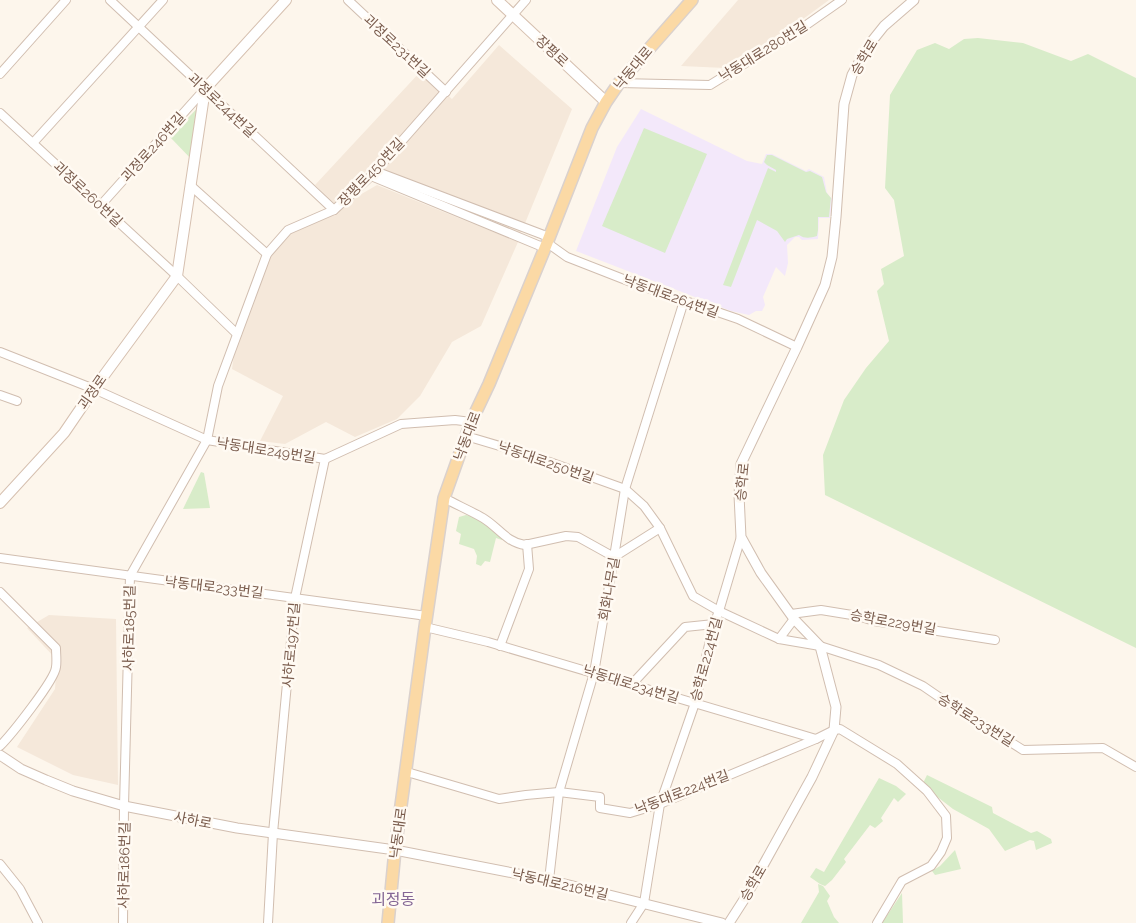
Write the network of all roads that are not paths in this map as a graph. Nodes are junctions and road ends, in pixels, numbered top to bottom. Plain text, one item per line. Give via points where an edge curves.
1 (66, 0) edge
2 (110, 0) edge
3 (163, 0) edge
4 (286, 0) edge
5 (348, 0) edge
6 (497, 0) edge
7 (526, 0) edge
8 (692, 0) edge
9 (842, 0) edge
10 (914, 0) edge
11 (513, 14) junction
12 (139, 27) junction
13 (0, 74) edge
14 (619, 83) junction
15 (205, 89) junction
16 (446, 92) junction
17 (606, 102) junction
18 (0, 113) edge
19 (33, 143) junction
20 (373, 174) junction
21 (190, 185) junction
22 (100, 206) junction
23 (334, 210) junction
24 (547, 242) junction
25 (266, 254) junction
26 (177, 276) junction
27 (684, 301) junction
28 (237, 334) junction
29 (797, 347) junction
30 (0, 352) edge
31 (94, 389) junction
32 (0, 395) edge
33 (17, 401) dead end
34 (471, 422) junction
35 (466, 436) junction
36 (207, 440) junction
37 (325, 459) junction
38 (625, 489) junction
39 (444, 498) junction
40 (0, 503) edge
41 (660, 528) junction
42 (741, 538) junction
43 (527, 544) junction
44 (614, 557) junction
45 (0, 558) edge
46 (130, 576) junction
47 (0, 592) edge
48 (295, 598) junction
49 (719, 611) junction
50 (793, 616) junction
51 (426, 622) junction
52 (714, 624) junction
53 (779, 639) junction
54 (995, 640) dead end
55 (500, 646) junction
56 (820, 646) junction
57 (594, 673) junction
58 (632, 684) junction
59 (695, 703) junction
60 (834, 730) junction
61 (816, 739) junction
62 (0, 746) edge
63 (0, 755) edge
64 (1136, 767) edge
65 (407, 772) junction
66 (559, 792) junction
67 (660, 804) junction
68 (124, 806) junction
69 (273, 834) junction
70 (396, 850) junction
71 (0, 864) edge
72 (549, 880) junction
73 (644, 903) junction
74 (38, 923) edge
75 (123, 923) edge
76 (268, 923) edge
77 (388, 923) edge
78 (631, 923) edge
79 (722, 923) edge
80 (729, 923) edge
81 (878, 923) edge

1 - 13 street
2 - 12 street, 괴정로244번길
3 - 12 street
4 - 15 main road
5 - 16 street, 괴정로231번길
6 - 11 main road, 장평로
7 - 11 street, 장평로450번길
8 - 14 main road, 낙동대로
9 - 14 street, 낙동대로280번길 via 710,84
10 - 29 street, 승학로 via 884,26 852,75 844,104 832,257 825,285
11 - 16 street, 장평로450번길
11 - 17 main road, 장평로
12 - 15 street, 괴정로244번길
12 - 19 street
14 - 17 main road, 낙동대로
15 - 21 main road, 괴정로
15 - 22 street, 괴정로246번길
15 - 23 street, 괴정로244번길
16 - 20 street, 장평로450번길
17 - 24 main road, 낙동대로 via 592,128
18 - 19 street, 괴정로260번길
19 - 22 street, 괴정로260번길
20 - 23 street, 장평로450번길
20 - 24 street
20 - 24 street
21 - 25 street
21 - 26 main road, 괴정로
22 - 26 street, 괴정로260번길
23 - 25 street, 장평로450번길 via 288,230
24 - 27 street, 낙동대로264번길 via 567,257
24 - 34 main road, 낙동대로
25 - 28 street, 장평로450번길
26 - 28 street
26 - 31 main road, 괴정로
27 - 29 street, 낙동대로264번길 via 738,319
27 - 38 street, 회화나무길
28 - 36 street, 장평로450번길 via 218,386
29 - 42 street, 승학로 via 741,464 738,494
30 - 31 street, 낙동대로249번길
31 - 36 street, 낙동대로249번길
31 - 40 main road, 괴정로 via 64,433
32 - 33 street
34 - 35 main road, 낙동대로
34 - 37 street, 낙동대로249번길 via 402,424
35 - 38 street, 낙동대로250번길
35 - 39 main road, 낙동대로
36 - 37 street, 낙동대로249번길
36 - 46 street, 사하로185번길
37 - 48 street, 사하로197번길
38 - 41 street, 승학로233번길 via 644,506
38 - 44 street, 회화나무길
39 - 43 street via 484,518 518,544
39 - 51 main road, 낙동대로
41 - 44 street
41 - 49 street, 승학로233번길 via 693,596
42 - 49 street, 승학로224번길
42 - 50 street, 승학로 via 761,573
43 - 44 street via 566,536 578,537
43 - 55 street via 528,569
44 - 57 street, 회화나무길
45 - 46 street, 낙동대로233번길
46 - 48 street, 낙동대로233번길
46 - 68 street, 사하로185번길
47 - 62 street via 56,648 56,668 47,686
48 - 51 street, 낙동대로233번길
48 - 69 street, 사하로197번길
49 - 52 street, 승학로224번길
49 - 53 street, 승학로233번길
50 - 53 street
50 - 54 street, 승학로229번길 via 821,610
50 - 56 street, 승학로
51 - 55 street, 낙동대로234번길
51 - 65 main road, 낙동대로
52 - 58 street via 685,627
52 - 59 street, 승학로224번길
53 - 56 street, 승학로233번길
55 - 57 street, 낙동대로234번길
56 - 60 street, 승학로 via 836,707
56 - 64 street, 승학로233번길 via 879,665 923,686 1023,750 1103,748
57 - 58 street, 낙동대로234번길
57 - 66 street, 회화나무길
58 - 59 street, 낙동대로234번길
59 - 61 street, 낙동대로234번길
59 - 67 street, 승학로224번길
60 - 61 street
60 - 80 street, 승학로 via 812,777
60 - 81 street via 840,729 897,764 927,791 946,816 948,838 941,852 931,866 902,881
61 - 67 street, 낙동대로224번길
63 - 68 street, 사하로 via 46,780
65 - 66 street, 낙동대로224번길 via 499,799
65 - 70 main road, 낙동대로
66 - 67 street, 낙동대로224번길 via 600,797 600,808 630,812
66 - 72 street, 회화나무길
67 - 73 street, 승학로224번길
68 - 69 street, 사하로
68 - 75 street, 사하로186번길
69 - 70 street, 사하로
69 - 76 street, 사하로197번길
70 - 72 street, 낙동대로216번길
70 - 77 main road, 낙동대로
71 - 74 street via 20,889
72 - 73 street, 낙동대로216번길
73 - 78 street, 승학로224번길
73 - 79 street, 낙동대로216번길

